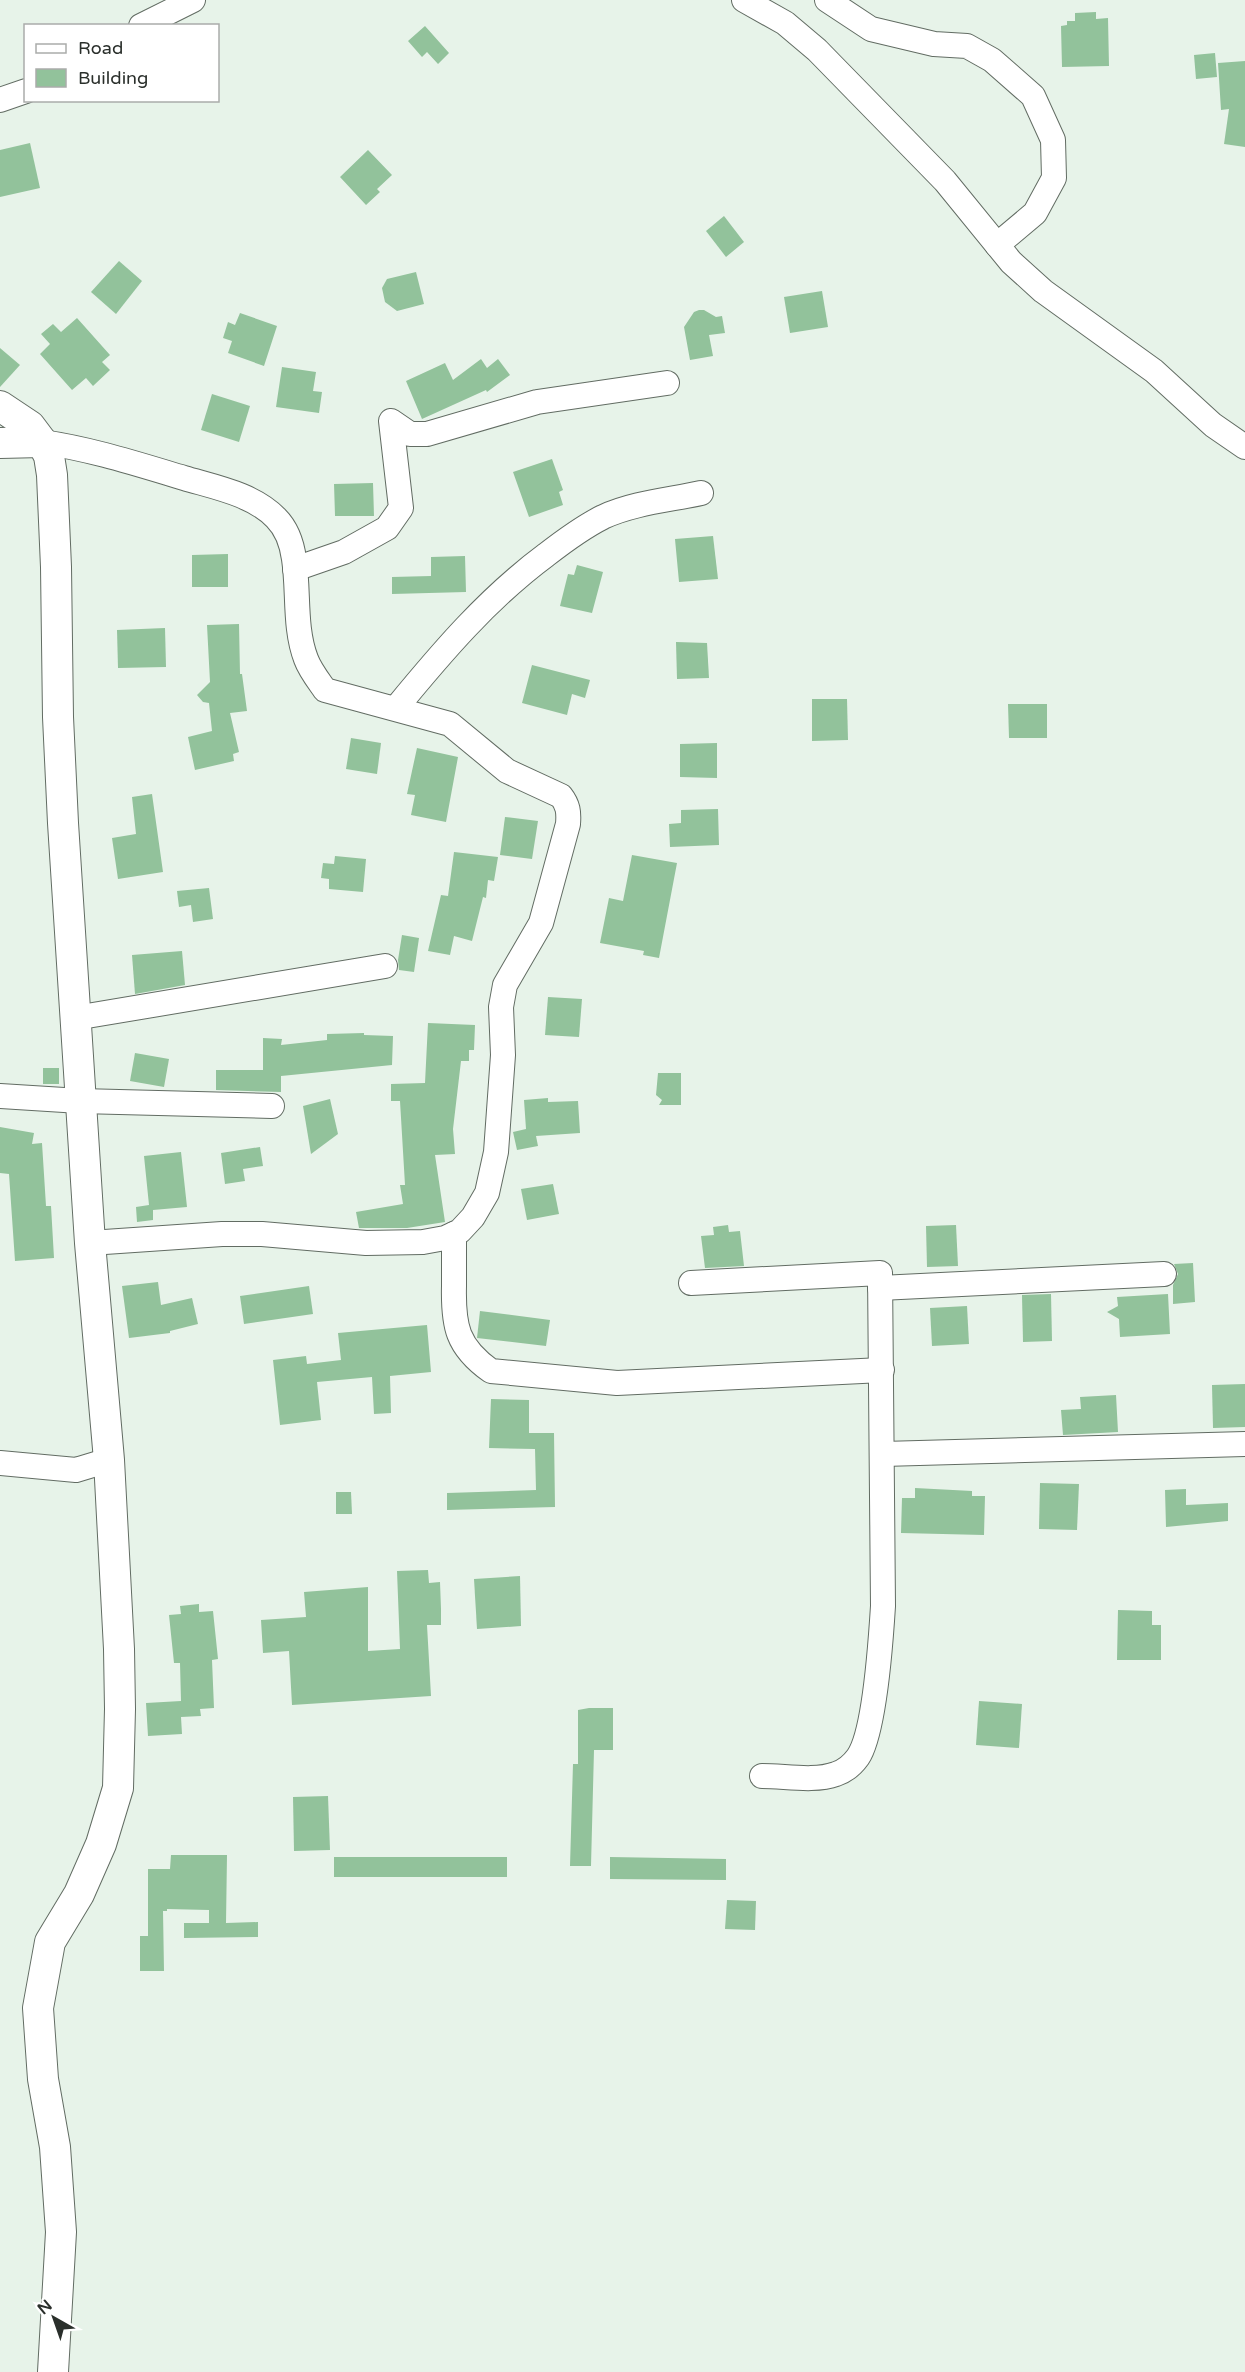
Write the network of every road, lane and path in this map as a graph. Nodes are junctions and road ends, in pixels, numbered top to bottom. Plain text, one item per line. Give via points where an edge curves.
1 (193, 0) edge
2 (744, 0) edge
3 (826, 0) edge
4 (145, 24) edge
5 (24, 92) edge
6 (0, 100) edge
7 (997, 245) junction
8 (668, 383) dead end
9 (0, 406) edge
10 (0, 442) edge
11 (42, 442) junction
12 (1245, 447) edge
13 (701, 493) dead end
14 (295, 569) junction
15 (396, 708) junction
16 (385, 966) dead end
17 (75, 1018) junction
18 (0, 1096) edge
19 (80, 1101) junction
20 (272, 1106) dead end
21 (454, 1234) junction
22 (90, 1243) junction
23 (1164, 1274) dead end
24 (691, 1283) dead end
25 (880, 1288) junction
26 (882, 1370) junction
27 (1245, 1443) edge
28 (883, 1454) junction
29 (109, 1460) junction
30 (0, 1463) edge
31 (762, 1776) dead end
32 (53, 2372) edge

1 - 4 street
2 - 7 street via 785,23 817,50 945,181
3 - 7 street via 871,29 934,44 967,46 992,60 1033,96 1053,140 1054,178 1035,213
5 - 6 street
7 - 12 street via 1042,291 1154,371 1213,425
8 - 14 street via 537,402 427,434 410,434 391,420 401,508 387,528 344,552
9 - 11 street via 30,426
10 - 11 street
11 - 14 street via 83,448 257,503 276,518 290,540
11 - 17 street via 49,456 55,508 58,728
13 - 15 street via 633,507 604,517 572,535 512,580 450,643
14 - 15 street via 306,658 325,690
15 - 21 street via 450,724 507,771 561,796 569,812 542,923 505,985 501,1007 501,1110 487,1193 473,1217
16 - 17 street
17 - 19 street
18 - 19 street
19 - 20 street
19 - 22 street
21 - 22 street via 412,1242 222,1234
21 - 26 street via 453,1313 457,1330 470,1353 491,1371 617,1383
22 - 29 street
23 - 25 street
24 - 25 street via 880,1273
25 - 26 street
26 - 28 street
27 - 28 street
28 - 31 street via 883,1606 866,1738 859,1756 837,1774
29 - 30 street via 76,1470
29 - 32 street via 119,1649 118,1788 101,1844 50,1942 38,2008 42,2079 55,2147 61,2232

